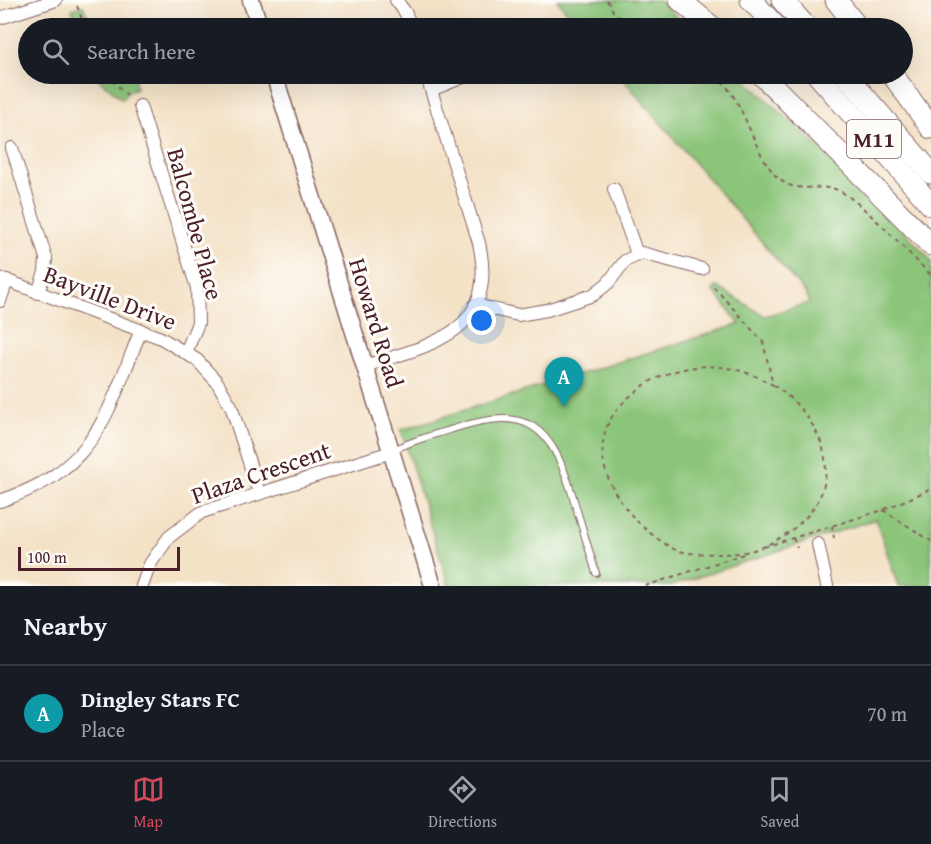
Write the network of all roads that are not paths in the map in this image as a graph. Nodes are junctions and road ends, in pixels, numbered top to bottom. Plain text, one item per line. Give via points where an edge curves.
1 (56, 0) edge
2 (251, 0) edge
3 (396, 0) edge
4 (680, 0) edge
5 (751, 0) edge
6 (782, 0) edge
7 (836, 0) edge
8 (0, 18) edge
9 (257, 18) edge
10 (408, 18) edge
11 (701, 18) edge
12 (768, 18) edge
13 (798, 18) edge
14 (850, 18) edge
15 (277, 84) edge
16 (429, 84) edge
17 (446, 84) edge
18 (771, 84) edge
19 (826, 84) edge
20 (854, 84) edge
21 (899, 84) edge
22 (431, 90) junction
23 (140, 106) dead end
24 (931, 128) edge
25 (12, 148) dead end
26 (931, 173) edge
27 (614, 189) dead end
28 (931, 205) edge
29 (931, 245) edge
30 (637, 254) junction
31 (702, 269) dead end
32 (4, 279) edge
33 (38, 293) junction
34 (0, 301) edge
35 (475, 305) junction
36 (141, 330) junction
37 (186, 352) junction
38 (365, 366) junction
39 (391, 452) junction
40 (259, 493) junction
41 (0, 501) edge
42 (819, 544) dead end
43 (596, 573) dead end
44 (142, 586) edge
45 (433, 586) edge
46 (827, 586) edge

1 - 8 street
2 - 9 main road
3 - 10 street
4 - 11 highway
5 - 12 highway
6 - 13 highway
7 - 14 highway
15 - 38 main road, Howard Road
16 - 22 street
17 - 22 street
18 - 29 highway
19 - 28 highway, M11
20 - 26 highway, M11
21 - 24 highway
22 - 35 street via 483,261 483,281
23 - 37 street, Balcombe Place via 196,288 198,323
25 - 33 street via 46,258
27 - 30 street
30 - 31 street
30 - 35 street via 625,261 602,289 575,301 518,315
32 - 33 street, Bayville Drive
32 - 34 street
33 - 36 street, Bayville Drive
35 - 38 street via 467,319 447,337
36 - 37 street, Bayville Drive
36 - 41 street via 104,421 88,447 43,484
37 - 40 street, Bayville Drive via 225,393
38 - 39 main road, Howard Road
39 - 40 street, Plaza Crescent
39 - 43 lane via 492,418 517,420 538,429 559,455
39 - 45 main road, Howard Road
40 - 44 street, Plaza Crescent via 214,507 179,527 150,564
42 - 46 street

